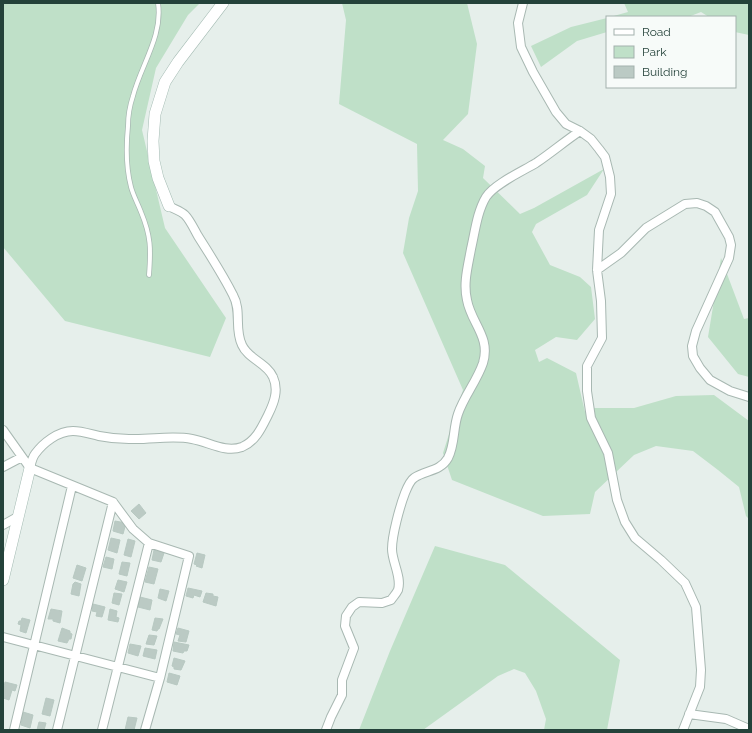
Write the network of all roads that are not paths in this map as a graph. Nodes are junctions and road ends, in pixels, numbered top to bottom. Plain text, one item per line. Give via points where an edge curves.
1 (158, 3) edge
2 (223, 3) edge
3 (523, 3) edge
4 (580, 131) junction
5 (169, 206) joint
6 (597, 270) junction
7 (149, 275) dead end
8 (749, 397) edge
9 (4, 435) edge
10 (22, 457) junction
11 (3, 467) edge
12 (30, 468) junction
13 (72, 486) junction
14 (113, 502) junction
15 (19, 516) junction
16 (3, 524) edge
17 (149, 543) junction
18 (3, 580) edge
19 (3, 637) edge
20 (34, 645) junction
21 (75, 655) junction
22 (118, 667) junction
23 (160, 678) junction
24 (689, 714) junction
25 (749, 729) edge
26 (14, 730) edge
27 (57, 730) edge
28 (102, 730) edge
29 (145, 730) edge
30 (326, 730) edge
31 (683, 730) edge

1 - 7 lane via 157,29 133,96 127,148 131,186 149,236
2 - 5 street via 165,82 155,114 154,161
3 - 4 street via 518,24 521,47 556,112 566,124
4 - 6 street via 591,138 599,148 605,158 610,177 611,194 599,230
4 - 30 street via 494,188 486,197 478,218 467,268 466,285 467,301 485,345 484,360 458,413 448,458 432,471 413,478 405,492 392,541 393,562 399,581 398,590 391,600 382,603 359,602 346,616 345,626 354,648 342,680 342,695
5 - 12 street via 185,215 234,297 242,346 273,376 275,398 259,432 242,447 227,449 181,437 130,439 71,431 45,442 34,456
6 - 8 street via 621,253 646,228 685,204 697,203 715,212 731,245 729,258 696,331 692,346 693,356 710,380 730,391
6 - 24 street via 602,338 587,366 591,418 608,453 617,500 625,522 635,538 685,583 696,606 700,687
9 - 10 street
10 - 11 street
10 - 12 street
12 - 13 street
12 - 15 street
13 - 14 street
13 - 20 street
14 - 17 street via 133,529
14 - 21 street
15 - 16 street
15 - 18 street
17 - 22 street
17 - 23 street via 189,556
19 - 20 street
20 - 21 street
20 - 26 street
21 - 22 street
21 - 27 street
22 - 23 street
22 - 28 street
23 - 29 street
24 - 25 street via 726,720
24 - 31 street

